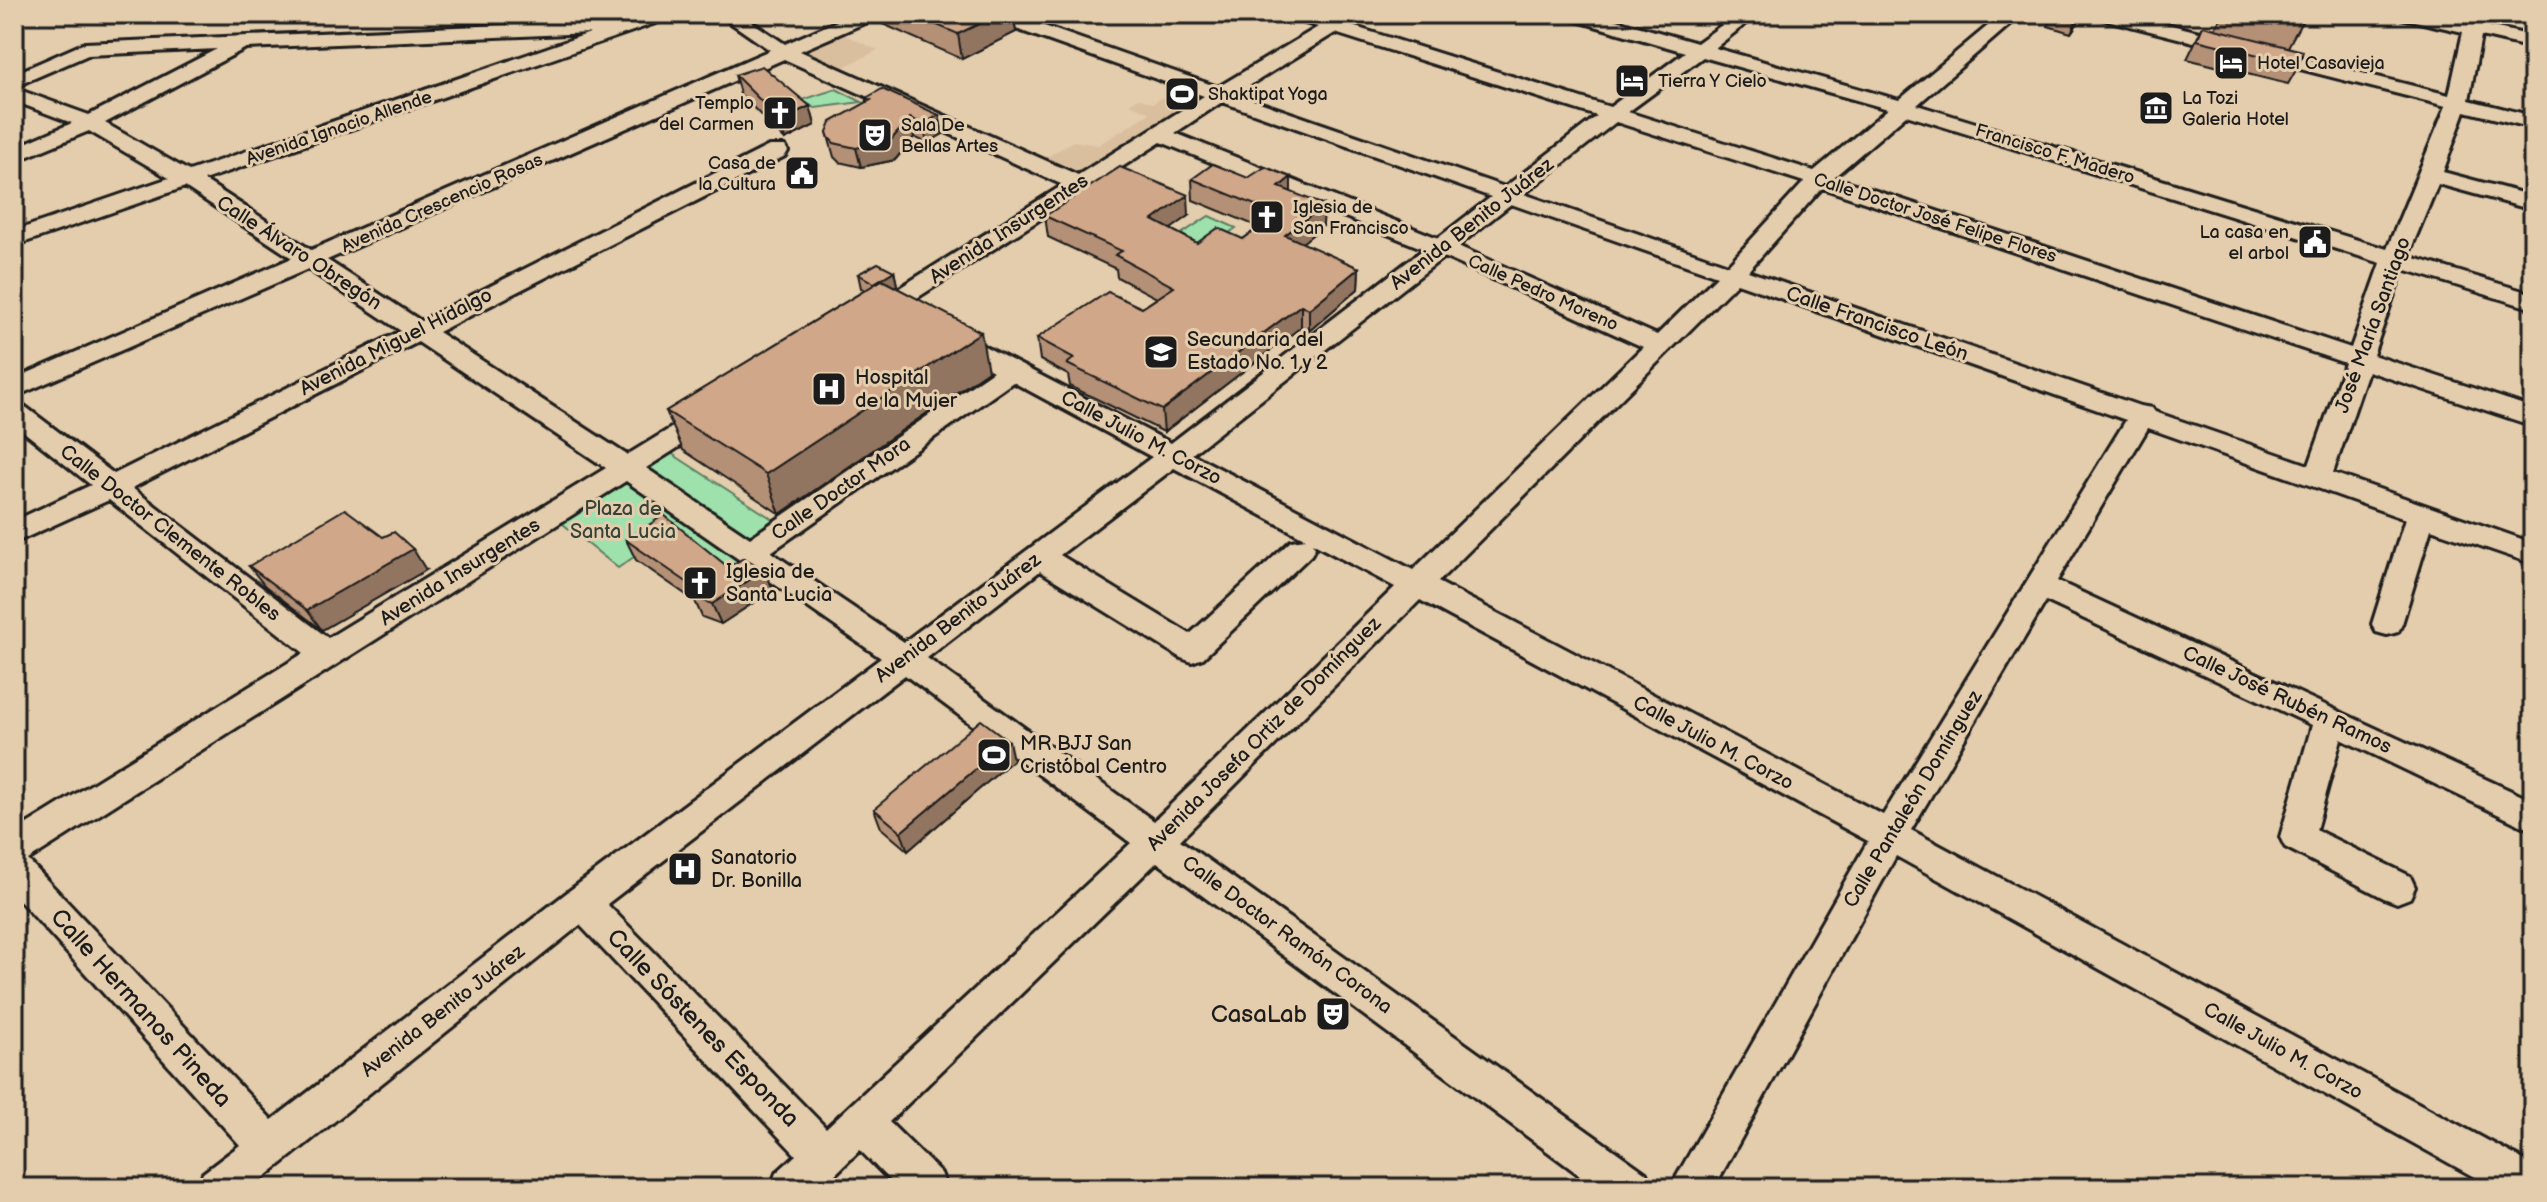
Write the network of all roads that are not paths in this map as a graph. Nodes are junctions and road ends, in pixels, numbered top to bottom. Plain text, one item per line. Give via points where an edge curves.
1 (663, 14) edge
2 (727, 14) edge
3 (869, 14) edge
4 (992, 14) edge
5 (1295, 14) edge
6 (1574, 14) edge
7 (1749, 14) edge
8 (2013, 14) edge
9 (2106, 14) edge
10 (2408, 14) edge
11 (1344, 20) edge
12 (2476, 21) edge
13 (631, 26) junction
14 (249, 40) junction
15 (2533, 42) edge
16 (1699, 49) junction
17 (785, 52) junction
18 (14, 81) edge
19 (14, 94) edge
20 (1220, 95) junction
21 (2458, 102) junction
22 (1905, 108) junction
23 (1613, 114) junction
24 (2533, 122) edge
25 (90, 123) junction
26 (1160, 134) junction
27 (777, 151) dead end
28 (14, 156) edge
29 (2431, 175) junction
30 (1818, 179) junction
31 (189, 180) junction
32 (1079, 184) junction
33 (1511, 195) junction
34 (2533, 203) edge
35 (14, 239) edge
36 (1443, 248) junction
37 (2394, 260) junction
38 (310, 261) junction
39 (1732, 275) junction
40 (2533, 302) edge
41 (912, 317) junction
42 (856, 326) edge
43 (418, 331) junction
44 (1659, 345) junction
45 (2360, 359) junction
46 (1012, 370) junction
47 (14, 389) edge
48 (727, 405) edge
49 (14, 411) edge
50 (2143, 414) junction
51 (2533, 417) edge
52 (1173, 455) junction
53 (625, 467) junction
54 (2318, 478) junction
55 (110, 488) junction
56 (2421, 514) junction
57 (14, 533) edge
58 (1301, 548) dead end
59 (749, 553) junction
60 (2533, 554) edge
61 (1039, 556) junction
62 (1414, 586) junction
63 (2041, 586) junction
64 (2387, 624) dead end
65 (328, 655) junction
66 (904, 658) junction
67 (2330, 719) junction
68 (2533, 817) edge
69 (1889, 835) junction
70 (1157, 840) junction
71 (14, 850) edge
72 (14, 869) edge
73 (2397, 887) dead end
74 (582, 902) junction
75 (860, 1122) junction
76 (269, 1147) junction
77 (824, 1155) junction
78 (2533, 1187) edge
79 (218, 1188) edge
80 (791, 1188) edge
81 (926, 1188) edge
82 (1631, 1188) edge
83 (1691, 1188) edge

1 - 13 street, Avenida Ignacio Allende
2 - 17 street
3 - 17 street, Avenida Crescencio Rosas
4 - 20 street, Calle Francisco León
5 - 11 street, Calle Doctor José Felipe Flores
6 - 16 street, Francisco F. Madero
7 - 16 street, Avenida Benito Juárez
8 - 22 street, Avenida Josefa Ortiz de Domínguez
9 - 21 street
10 - 12 street
11 - 20 street, Avenida Insurgentes
11 - 23 street, Calle Doctor José Felipe Flores
12 - 15 street
12 - 21 street, José María Santiago
13 - 14 street
13 - 31 street, Avenida Ignacio Allende
14 - 18 street via 85,49
14 - 25 street
16 - 22 street, Francisco F. Madero
16 - 23 street, Avenida Benito Juárez
17 - 32 street
17 - 38 street, Avenida Crescencio Rosas
19 - 25 street, Calle Álvaro Obregón
20 - 26 street, Avenida Insurgentes
20 - 33 street, Calle Francisco León
21 - 24 street
21 - 29 street, José María Santiago
22 - 30 street, Avenida Josefa Ortiz de Domínguez
22 - 37 street, Francisco F. Madero
23 - 30 street, Calle Doctor José Felipe Flores
23 - 33 street, Avenida Benito Juárez
25 - 28 street
25 - 31 street, Calle Álvaro Obregón
26 - 32 street, Avenida Insurgentes
26 - 36 street, Calle Pedro Moreno
27 - 43 street, Avenida Miguel Hidalgo
29 - 34 street
29 - 37 street, José María Santiago
30 - 39 street, Avenida Josefa Ortiz de Domínguez
30 - 45 street, Calle Doctor José Felipe Flores
31 - 35 street, Avenida Ignacio Allende
31 - 38 street, Calle Álvaro Obregón
32 - 41 street, Avenida Insurgentes
33 - 36 street, Avenida Benito Juárez
33 - 39 street, Calle Francisco León
36 - 44 street, Calle Pedro Moreno
36 - 52 street, Avenida Benito Juárez
37 - 40 street, Francisco F. Madero
37 - 45 street, José María Santiago
38 - 43 street, Calle Álvaro Obregón
38 - 47 street, Avenida Crescencio Rosas
39 - 44 street, Avenida Josefa Ortiz de Domínguez
39 - 50 street, Calle Francisco León
41 - 42 street, Avenida Insurgentes
41 - 46 street, Calle Julio M. Corzo
43 - 53 street, Calle Álvaro Obregón
43 - 55 street, Avenida Miguel Hidalgo
44 - 62 street, Avenida Josefa Ortiz de Domínguez
45 - 51 street, Calle Doctor José Felipe Flores
45 - 54 street, José María Santiago
46 - 52 street, Calle Julio M. Corzo
46 - 59 street, Calle Doctor Mora
48 - 53 street, Avenida Insurgentes
49 - 55 street, Calle Doctor Clemente Robles
50 - 54 street, Calle Francisco León
50 - 63 street, Calle Pantaleón Domínguez
52 - 61 street, Avenida Benito Juárez
52 - 62 street, Calle Julio M. Corzo
53 - 59 street, Calle Doctor Ramón Corona
53 - 65 street, Avenida Insurgentes
54 - 56 street, Calle Francisco León
55 - 57 street, Avenida Miguel Hidalgo
55 - 65 street, Calle Doctor Clemente Robles
56 - 60 street, Calle Francisco León
56 - 64 street
58 - 61 street via 1192,650
59 - 66 street, Calle Doctor Ramón Corona
61 - 66 street, Avenida Benito Juárez
62 - 69 street, Calle Julio M. Corzo
62 - 70 street, Avenida Josefa Ortiz de Domínguez
63 - 67 street, Calle José Rubén Ramos
63 - 69 street, Calle Pantaleón Domínguez
65 - 71 street, Avenida Insurgentes
66 - 70 street, Calle Doctor Ramón Corona
66 - 74 street, Avenida Benito Juárez
67 - 68 street, Calle José Rubén Ramos
67 - 73 street via 2297,837
69 - 78 street, Calle Julio M. Corzo
69 - 83 street, Calle Pantaleón Domínguez
70 - 75 street, Avenida Josefa Ortiz de Domínguez
70 - 82 street, Calle Doctor Ramón Corona
72 - 76 street, Calle Hermanos Pineda
74 - 76 street, Avenida Benito Juárez
74 - 77 street, Calle Sóstenes Esponda
75 - 77 street, Avenida Josefa Ortiz de Domínguez
75 - 81 street
76 - 79 street, Avenida Benito Juárez
77 - 80 street, Avenida Josefa Ortiz de Domínguez

